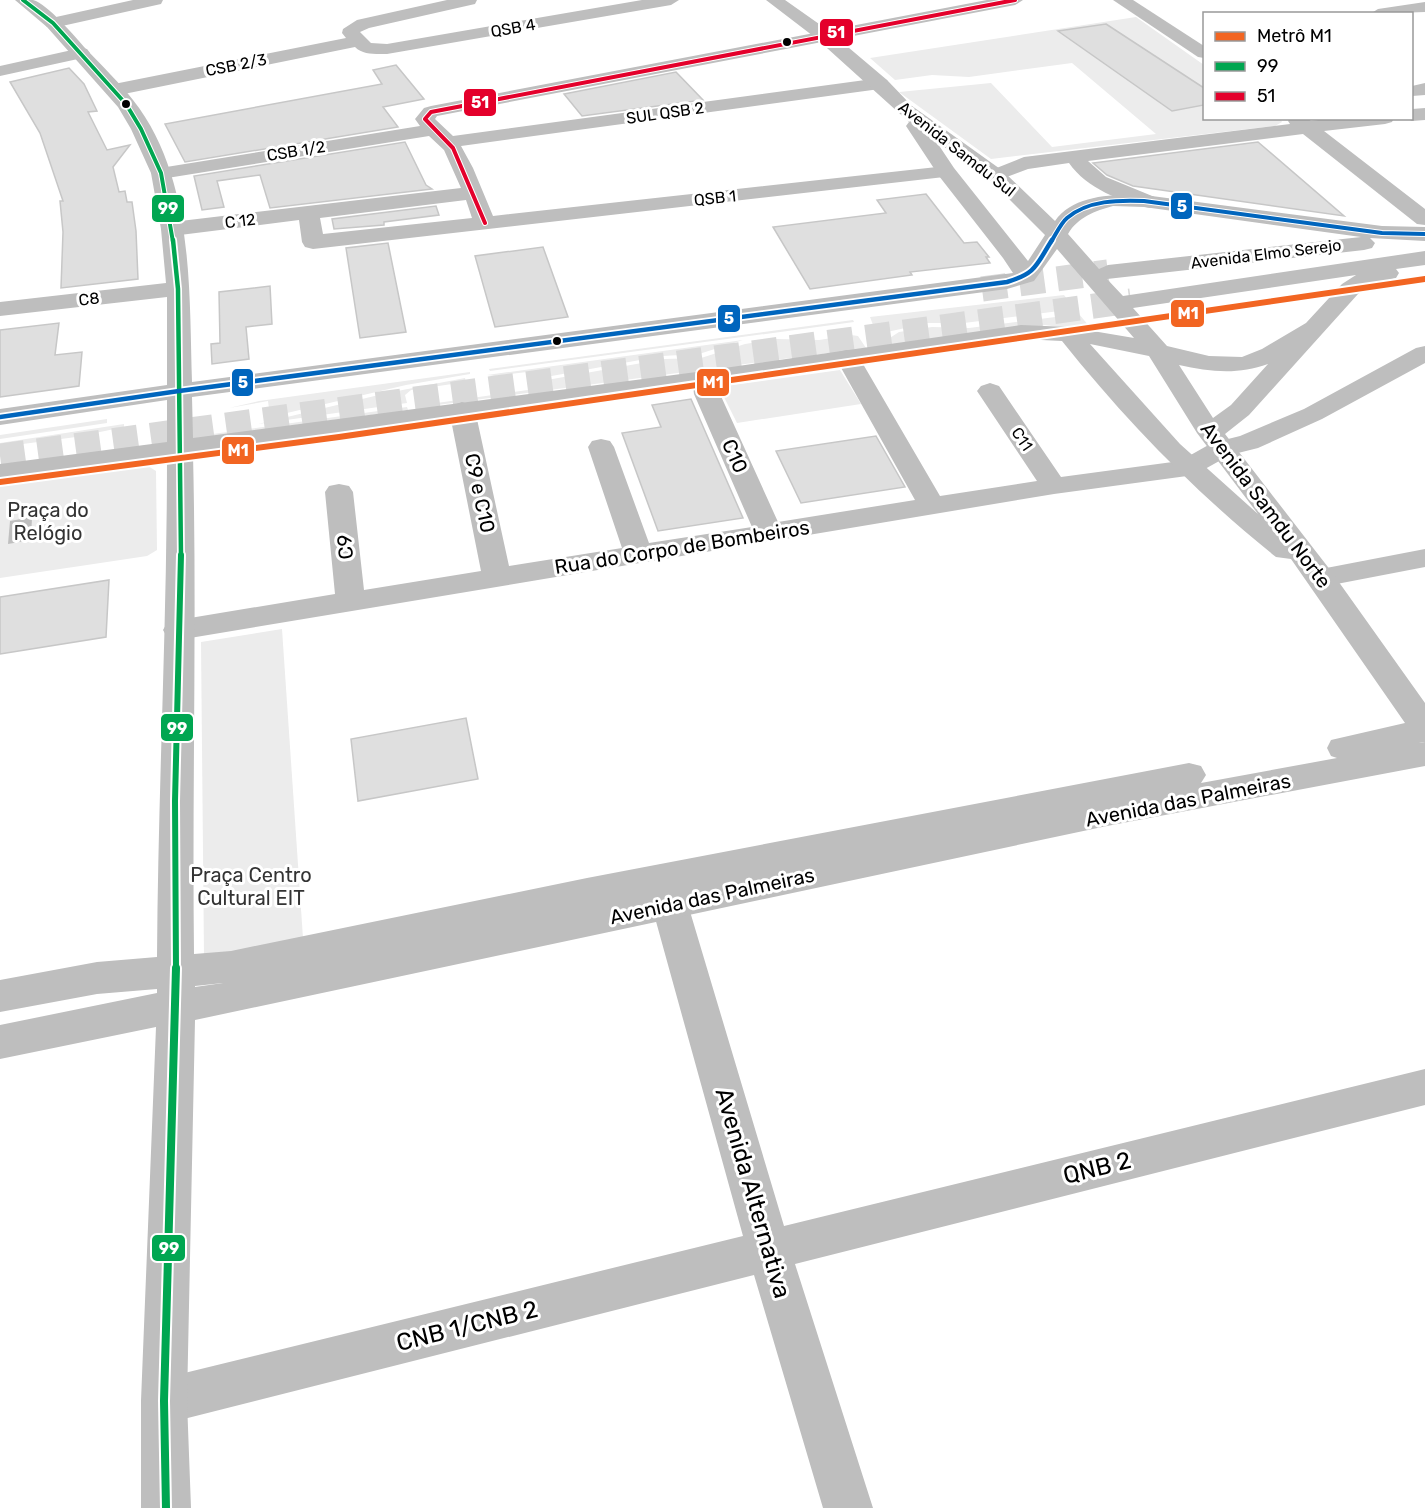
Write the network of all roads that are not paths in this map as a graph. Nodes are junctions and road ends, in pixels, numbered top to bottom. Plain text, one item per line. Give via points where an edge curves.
1 (23, 0) edge
2 (155, 0) edge
3 (469, 0) edge
4 (671, 0) edge
5 (774, 0) edge
6 (1016, 0) edge
7 (1121, 0) edge
8 (1425, 6) edge
9 (1390, 12) edge
10 (53, 23) junction
11 (823, 34) junction
12 (357, 41) junction
13 (1200, 46) edge
14 (81, 53) junction
15 (0, 71) edge
16 (880, 84) junction
17 (114, 90) junction
18 (905, 110) junction
19 (1351, 120) edge
20 (1301, 123) edge
21 (428, 124) junction
22 (449, 142) junction
23 (1080, 156) junction
24 (946, 172) junction
25 (161, 173) junction
26 (996, 176) junction
27 (474, 193) junction
28 (1150, 202) junction
29 (309, 213) junction
30 (1425, 219) edge
31 (485, 223) junction
32 (172, 229) junction
33 (1058, 235) junction
34 (1425, 235) edge
35 (1425, 258) edge
36 (1425, 268) edge
37 (1026, 276) junction
38 (1105, 279) junction
39 (178, 289) junction
40 (1131, 301) tunnel mouth
41 (0, 309) edge
42 (1316, 327) junction
43 (1069, 334) junction
44 (1158, 351) junction
45 (1425, 353) edge
46 (847, 357) junction
47 (704, 378) junction
48 (990, 391) dead end
49 (179, 394) junction
50 (462, 410) junction
51 (0, 417) edge
52 (1216, 441) junction
53 (179, 444) junction
54 (601, 447) dead end
55 (1187, 468) junction
56 (0, 471) edge
57 (1054, 486) junction
58 (339, 492) dead end
59 (932, 506) junction
60 (769, 532) junction
61 (639, 554) junction
62 (1425, 558) edge
63 (497, 577) junction
64 (1321, 578) junction
65 (350, 601) junction
66 (178, 630) junction
67 (1425, 729) edge
68 (1425, 754) edge
69 (1100, 802) junction
70 (667, 891) junction
71 (175, 988) junction
72 (0, 996) edge
73 (0, 1042) edge
74 (1425, 1087) edge
75 (769, 1250) junction
76 (164, 1401) junction
77 (166, 1508) edge
78 (848, 1508) edge

1 - 10 main road
2 - 10 main road
3 - 12 main road via 356,27 351,33
4 - 12 main road, QSB 4 via 387,49 371,49
5 - 11 main road, Avenida Samdu Sul
6 - 11 main road, CSB 1/2
7 - 13 main road
8 - 9 main road
10 - 14 main road
11 - 16 main road, Avenida Samdu Sul
11 - 21 main road, CSB 1/2 via 447,108 431,112
12 - 17 main road, CSB 2/3
14 - 15 main road
14 - 17 main road
16 - 18 main road, Avenida Samdu Sul
16 - 22 main road, SUL QSB 2
17 - 25 main road via 137,122
18 - 24 main road
18 - 26 main road, Avenida Samdu Sul
19 - 20 main road
20 - 23 main road
20 - 30 main road
21 - 22 main road
21 - 25 main road, CSB 1/2
22 - 27 main road
23 - 26 main road via 1024,163
23 - 28 main road via 1077,162 1102,183
24 - 26 main road, QSB 1
24 - 31 main road, QSB 1
24 - 37 main road
25 - 32 main road
26 - 33 main road, Avenida Samdu Sul
27 - 29 main road, C 12
27 - 31 main road
28 - 33 main road via 1113,200 1090,206 1067,218
28 - 34 main road via 1382,233
29 - 31 main road, QSB 1 via 313,242
29 - 32 main road, C 12
32 - 39 main road
33 - 37 main road
33 - 38 main road, Avenida Samdu Sul
34 - 38 main road, Avenida Elmo Serejo
35 - 40 main road, Avenida Elmo Serejo
36 - 42 main road via 1365,279 1350,289
37 - 49 main road via 992,285
38 - 44 main road, Avenida Samdu Norte
39 - 41 main road, C8
39 - 49 main road
42 - 44 main road via 1244,364 1193,363
42 - 52 main road
43 - 44 main road
43 - 46 main road via 1021,332
43 - 55 main road
44 - 52 main road, Avenida Samdu Norte
45 - 52 main road via 1312,414 1249,442
46 - 47 main road
46 - 59 main road
47 - 50 main road
47 - 60 main road, C10 via 707,394
48 - 57 main road, C11
49 - 51 main road
49 - 53 main road
50 - 53 main road
50 - 63 main road, C9 e C10
52 - 55 main road
52 - 64 main road, Avenida Samdu Norte
53 - 56 main road
53 - 66 main road
54 - 61 main road
55 - 57 main road, Rua do Corpo de Bombeiros
55 - 64 main road via 1246,521
57 - 59 main road, Rua do Corpo de Bombeiros
58 - 65 main road, C9
59 - 60 main road, Rua do Corpo de Bombeiros
60 - 61 main road, Rua do Corpo de Bombeiros
61 - 63 main road, Rua do Corpo de Bombeiros
62 - 64 main road
63 - 65 main road, Rua do Corpo de Bombeiros
64 - 67 main road, Avenida Samdu Norte
65 - 66 main road, Rua do Corpo de Bombeiros
66 - 71 main road
67 - 69 main road, Avenida das Palmeiras
68 - 69 main road, Avenida das Palmeiras
69 - 70 main road, Avenida das Palmeiras
70 - 71 main road, Avenida das Palmeiras via 216,1001
70 - 75 main road, Avenida Alternativa
71 - 72 main road, Avenida das Palmeiras via 97,978
71 - 73 main road, Avenida das Palmeiras
71 - 76 main road
74 - 75 main road, QNB 2
75 - 76 main road, CNB 1/CNB 2
75 - 78 main road, Avenida Alternativa
76 - 77 main road

